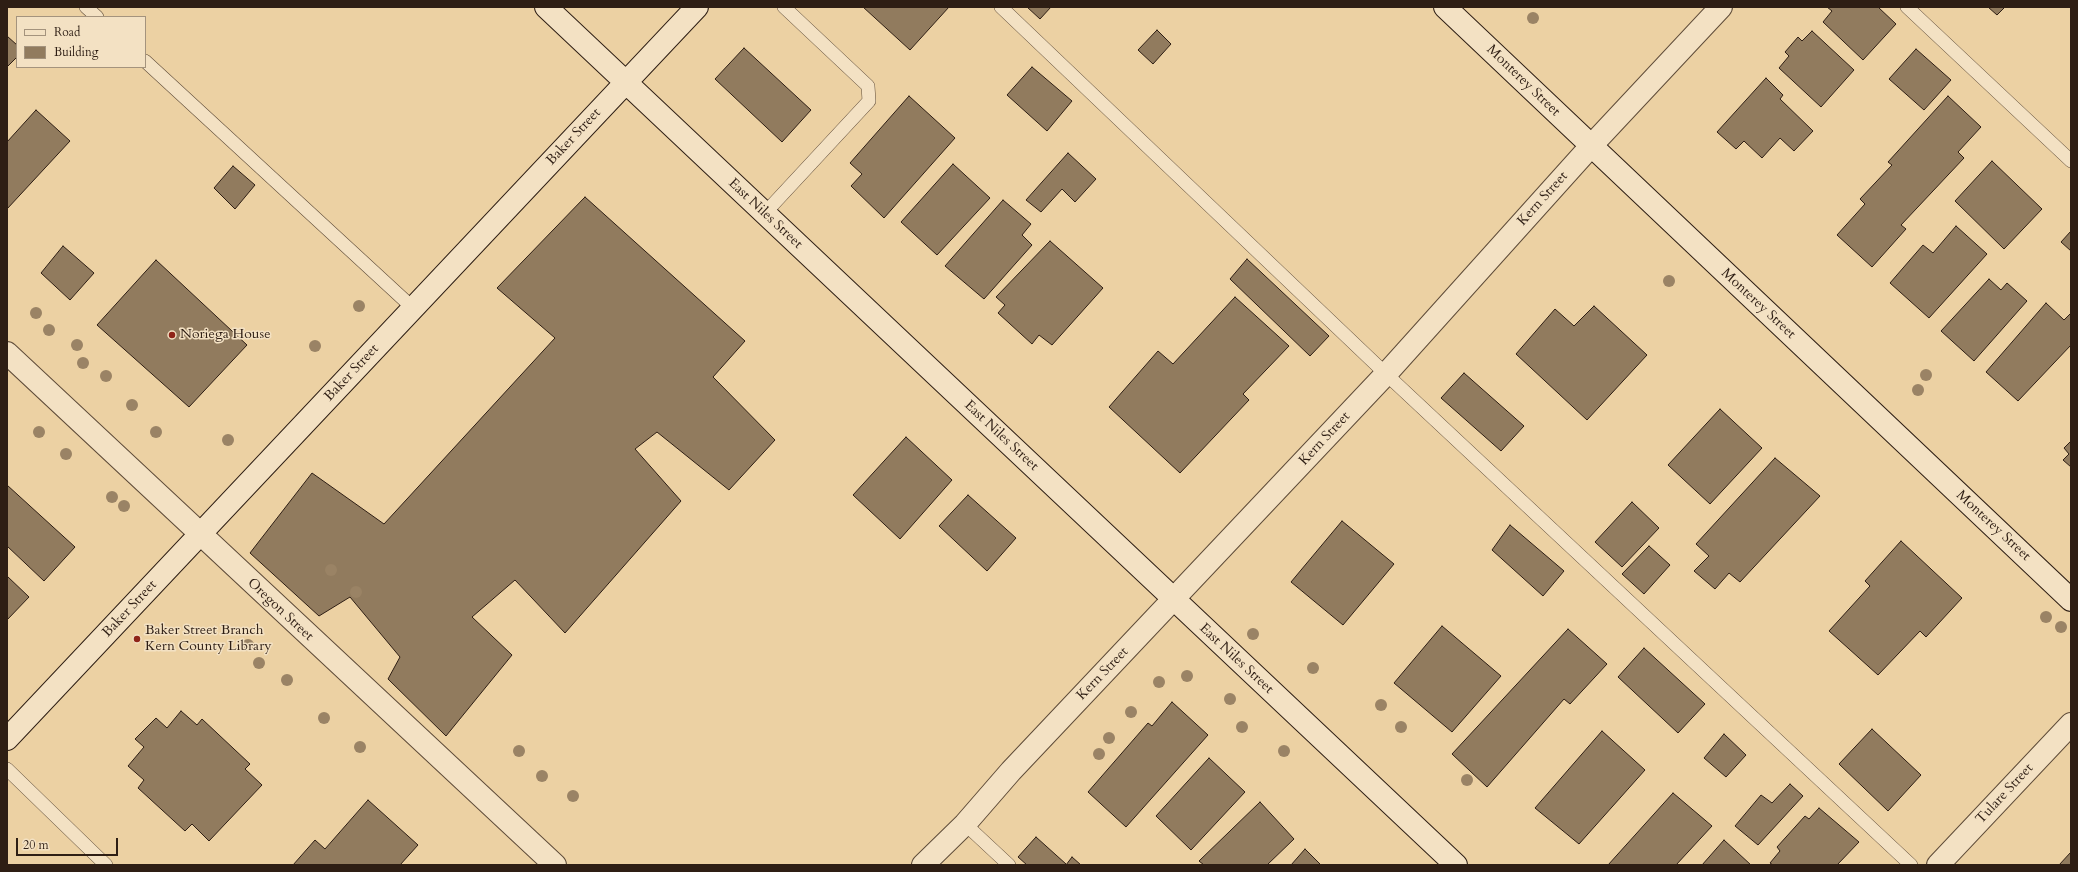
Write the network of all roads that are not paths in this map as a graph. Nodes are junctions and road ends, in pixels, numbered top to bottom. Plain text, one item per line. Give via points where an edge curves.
1 (86, 7) edge
2 (546, 7) edge
3 (697, 7) edge
4 (784, 7) edge
5 (1001, 7) edge
6 (1445, 7) edge
7 (1721, 7) edge
8 (1907, 7) edge
9 (96, 16) edge
10 (146, 62) edge
11 (626, 82) junction
12 (1591, 146) junction
13 (2071, 161) edge
14 (764, 213) junction
15 (413, 308) junction
16 (7, 353) edge
17 (1386, 374) junction
18 (200, 535) junction
19 (1174, 600) junction
20 (2071, 600) edge
21 (2071, 724) edge
22 (7, 739) edge
23 (7, 769) edge
24 (965, 824) junction
25 (106, 865) edge
26 (555, 865) edge
27 (924, 865) edge
28 (1009, 865) edge
29 (1456, 865) edge
30 (1911, 865) edge
31 (1938, 865) edge

1 - 9 lane
2 - 11 street, East Niles Street
3 - 11 street, Baker Street
4 - 14 lane via 868,86 869,100
5 - 17 lane
6 - 12 street, Monterey Street
7 - 12 street, Kern Street
8 - 13 lane
10 - 15 lane
11 - 14 street, East Niles Street
11 - 15 street, Baker Street
12 - 17 street, Kern Street
12 - 20 street, Monterey Street
14 - 19 street, East Niles Street
15 - 18 street, Baker Street
16 - 18 street, Oregon Street
17 - 19 street, Kern Street
17 - 30 lane
18 - 22 street, Baker Street
18 - 26 street, Oregon Street
19 - 24 street, Kern Street via 1011,771
19 - 29 street, East Niles Street
21 - 31 street, Tulare Street
23 - 25 lane
24 - 27 street, Kern Street
24 - 28 lane

